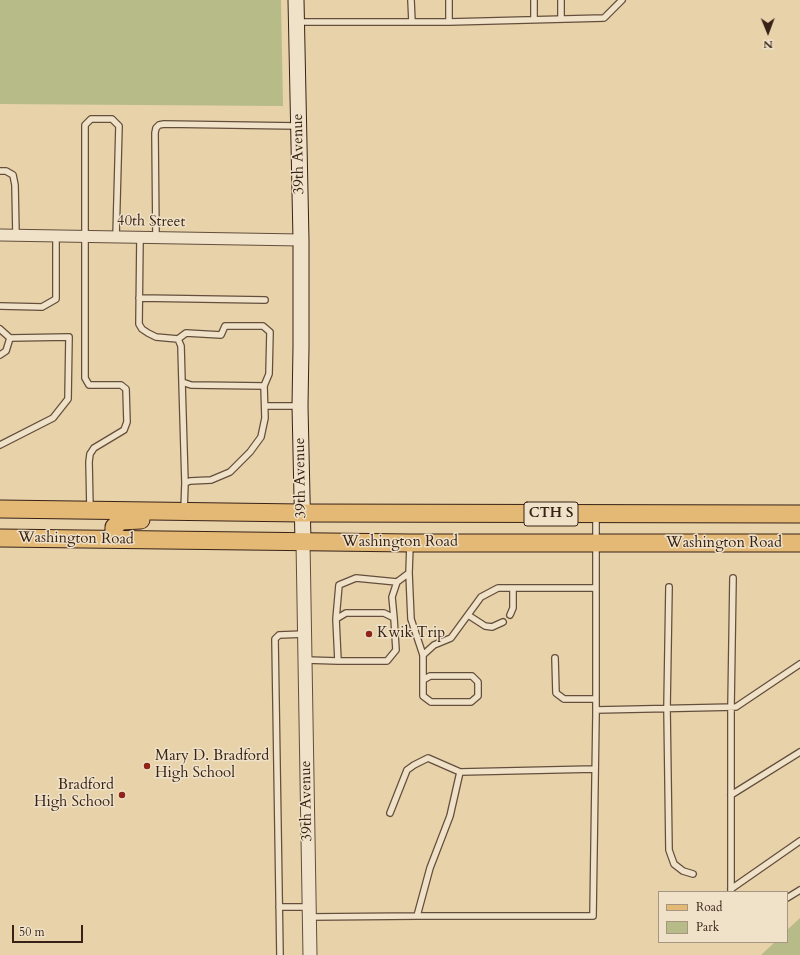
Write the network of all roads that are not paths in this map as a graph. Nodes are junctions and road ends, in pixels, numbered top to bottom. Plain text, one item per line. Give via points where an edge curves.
1 (296, 0) edge
2 (411, 0) edge
3 (449, 0) edge
4 (534, 0) edge
5 (561, 0) edge
6 (622, 0) edge
7 (561, 19) junction
8 (534, 20) junction
9 (297, 22) junction
10 (412, 22) junction
11 (449, 22) junction
12 (299, 126) junction
13 (0, 171) edge
14 (0, 235) edge
15 (16, 235) junction
16 (56, 236) junction
17 (85, 236) junction
18 (116, 237) junction
19 (140, 237) junction
20 (156, 238) junction
21 (301, 240) junction
22 (139, 298) junction
23 (265, 300) dead end
24 (0, 306) edge
25 (0, 329) edge
26 (10, 338) junction
27 (178, 339) junction
28 (0, 355) edge
29 (182, 382) junction
30 (264, 386) junction
31 (265, 406) junction
32 (300, 406) junction
33 (0, 445) edge
34 (185, 483) junction
35 (0, 509) edge
36 (90, 510) junction
37 (189, 511) junction
38 (302, 513) junction
39 (596, 514) junction
40 (800, 514) edge
41 (0, 538) edge
42 (114, 539) junction
43 (303, 542) junction
44 (410, 543) junction
45 (800, 543) edge
46 (595, 544) junction
47 (409, 573) junction
48 (733, 578) dead end
49 (397, 582) junction
50 (669, 587) dead end
51 (513, 588) junction
52 (595, 588) junction
53 (468, 615) junction
54 (510, 615) dead end
55 (394, 618) junction
56 (336, 619) junction
57 (502, 622) dead end
58 (305, 634) junction
59 (423, 655) junction
60 (555, 658) dead end
61 (305, 660) junction
62 (338, 661) junction
63 (800, 664) edge
64 (424, 680) junction
65 (596, 699) junction
66 (731, 707) junction
67 (667, 708) junction
68 (596, 710) junction
69 (800, 752) edge
70 (595, 769) junction
71 (460, 772) junction
72 (731, 795) junction
73 (390, 813) dead end
74 (800, 841) edge
75 (693, 874) dead end
76 (731, 890) edge
77 (800, 890) edge
78 (788, 897) edge
79 (279, 908) junction
80 (309, 912) junction
81 (417, 916) junction
82 (280, 955) edge
83 (310, 955) edge

1 - 9 main road, 39th Avenue
2 - 10 lane
3 - 11 lane
4 - 8 lane
5 - 7 lane
6 - 7 lane via 604,18
7 - 8 lane
8 - 11 lane
9 - 10 lane
9 - 12 main road, 39th Avenue
10 - 11 lane
12 - 20 lane via 159,125 155,133
12 - 21 main road, 39th Avenue
13 - 15 lane via 13,175
14 - 15 street, 40th Street
15 - 16 street, 40th Street
16 - 17 street, 40th Street
16 - 24 lane via 56,299 42,307
17 - 18 street, 40th Street
17 - 18 lane via 85,126 91,119 112,120 119,126
17 - 36 lane via 85,378 89,385 121,385 126,389 127,422 124,430 94,448 90,454
18 - 19 street, 40th Street
19 - 20 street, 40th Street
19 - 22 lane
20 - 21 street, 40th Street
21 - 32 main road, 39th Avenue
22 - 23 lane
22 - 27 lane via 139,324 142,329 156,337
25 - 26 lane
26 - 28 lane via 6,351
26 - 33 lane via 68,337 68,399 53,418
27 - 29 lane via 181,346
27 - 30 lane via 186,333 221,335 225,326 263,326 270,332 269,374
29 - 30 lane via 191,385
29 - 34 lane
30 - 31 lane
31 - 32 lane
31 - 34 lane via 260,437 250,452 230,472 211,480
32 - 38 main road, 39th Avenue
34 - 37 lane
35 - 36 main road, Washington Road
36 - 37 main road, Washington Road
37 - 38 main road, Washington Road
37 - 42 main road via 170,520 121,521 114,528
38 - 39 main road, Washington Road / CTH S
38 - 43 main road, 39th Avenue
39 - 40 main road, Washington Road / CTH S
39 - 46 lane
41 - 42 main road, Washington Road
42 - 43 main road, Washington Road
43 - 44 main road, Washington Road / CTH S
43 - 58 street, 39th Avenue
44 - 46 main road, Washington Road / CTH S
44 - 47 lane
45 - 46 main road, Washington Road / CTH S
46 - 52 lane
47 - 49 lane
47 - 59 lane via 411,619
48 - 66 lane
49 - 55 lane via 392,597
49 - 56 lane via 356,578 339,585
50 - 67 lane
51 - 52 lane
51 - 53 lane via 498,588 481,597
51 - 54 lane via 513,608
52 - 65 lane
53 - 57 lane via 485,626 492,627
53 - 59 lane via 451,638 434,645
55 - 56 lane via 384,613 346,613
55 - 62 lane via 396,650 387,661
56 - 62 lane
58 - 61 street, 39th Avenue
58 - 79 lane via 279,635 275,638
59 - 64 lane
60 - 65 lane via 556,692 564,699
61 - 62 lane
61 - 80 street, 39th Avenue
63 - 66 lane via 736,707
64 - 64 lane via 430,676 472,676 478,682 478,696 471,702 431,702 423,696
65 - 68 lane
66 - 67 lane
66 - 72 lane
67 - 68 lane
67 - 75 lane via 669,850 674,864 682,871
68 - 70 lane
69 - 72 lane
70 - 71 lane
70 - 81 lane via 593,916
71 - 73 lane via 428,758 414,765 407,770
71 - 81 lane via 450,816 430,868
72 - 76 lane
74 - 76 lane
77 - 78 lane
79 - 80 lane
79 - 82 lane
80 - 81 lane
80 - 83 street, 39th Avenue

